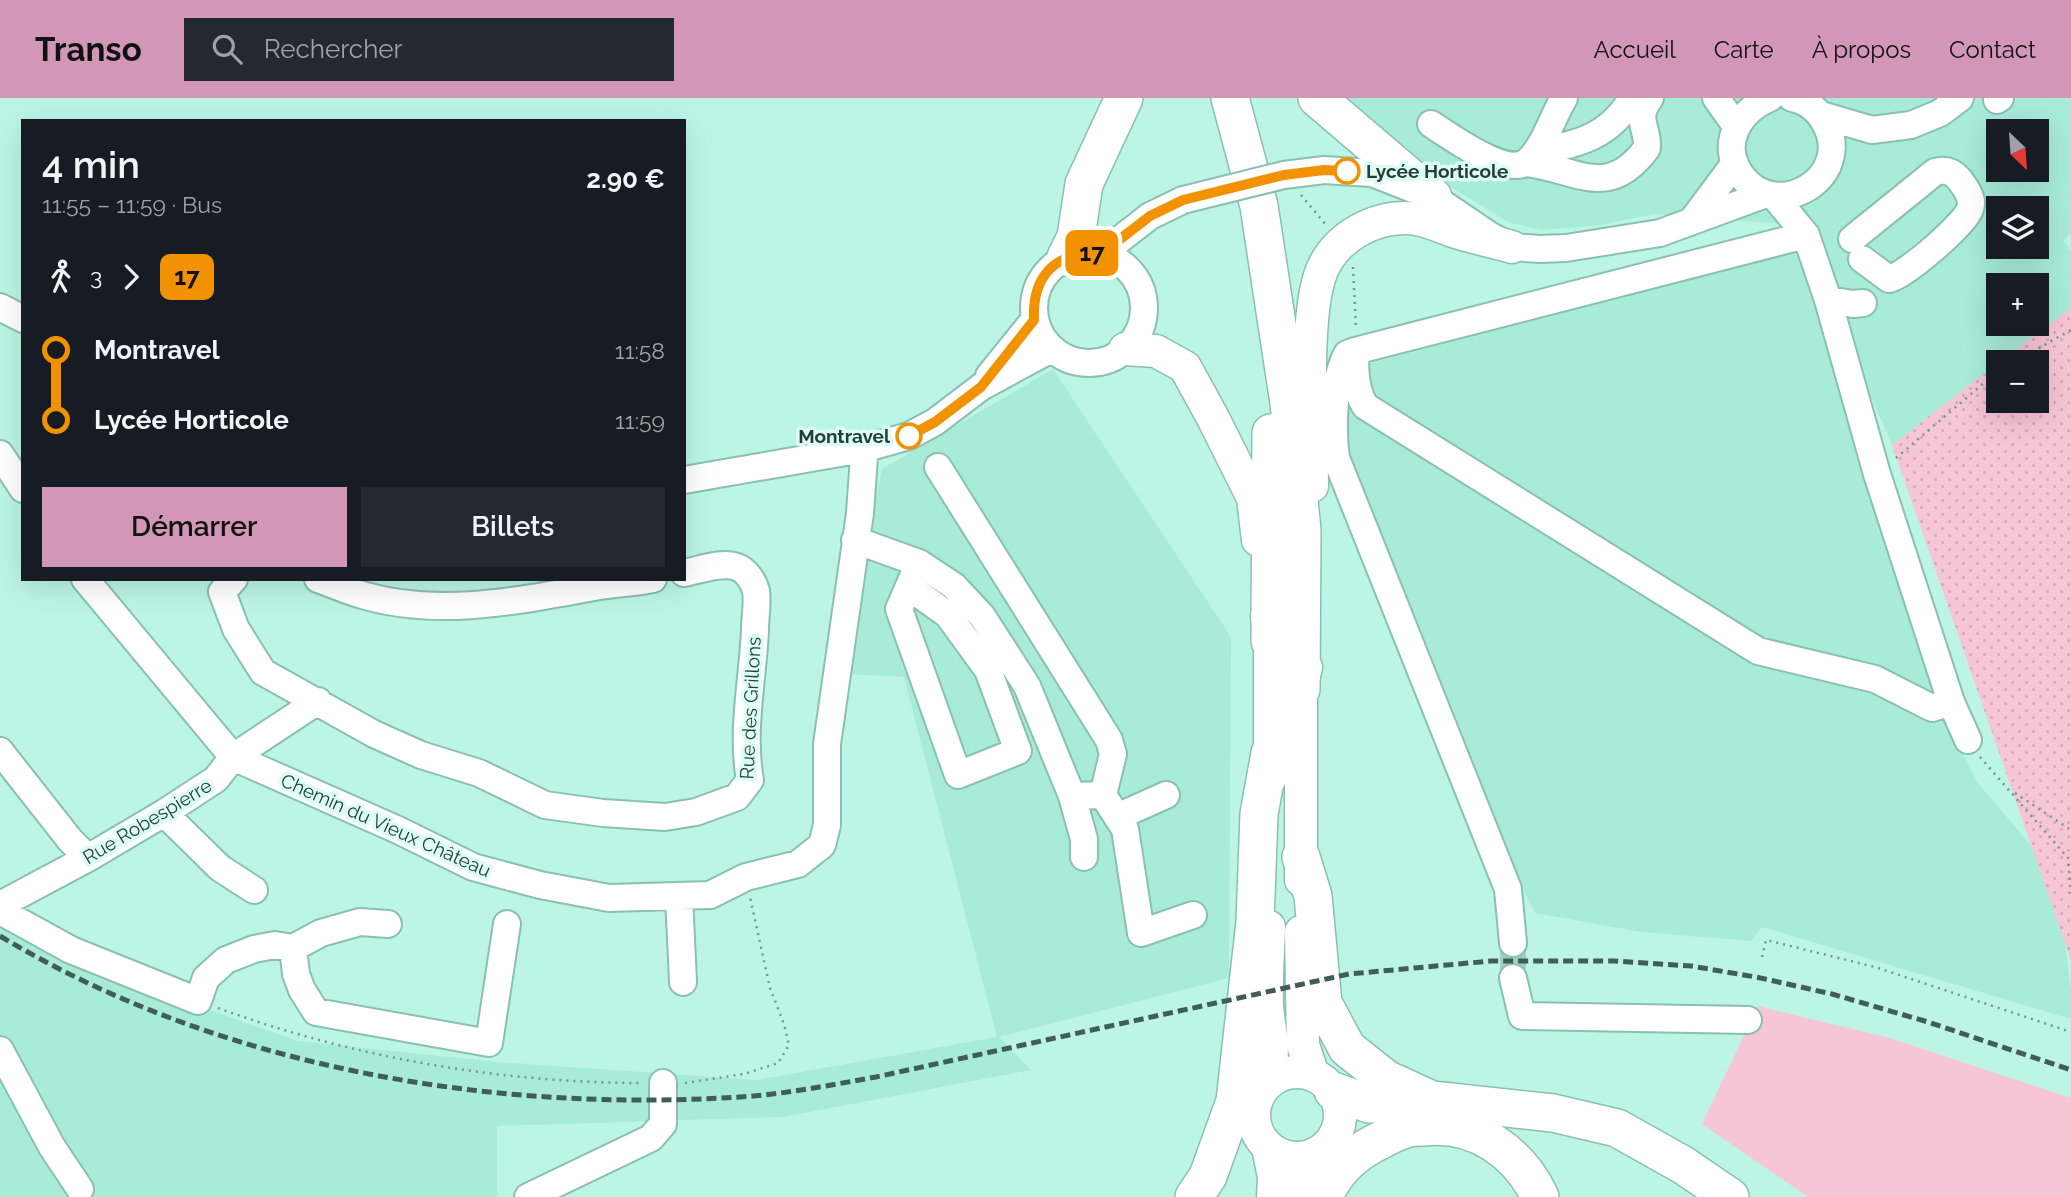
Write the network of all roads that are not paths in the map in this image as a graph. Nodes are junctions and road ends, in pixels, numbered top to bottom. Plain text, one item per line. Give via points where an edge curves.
1 (1124, 98) edge
2 (1216, 98) edge
3 (1230, 98) edge
4 (1317, 98) edge
5 (1564, 98) edge
6 (1633, 98) edge
7 (1650, 98) edge
8 (1716, 98) edge
9 (1770, 98) edge
10 (1792, 98) edge
11 (1960, 98) edge
12 (1821, 116) junction
13 (1431, 124) dead end
14 (1736, 127) junction
15 (1872, 130) junction
16 (1532, 156) junction
17 (1830, 159) junction
18 (1735, 163) junction
19 (1808, 189) junction
20 (1770, 195) junction
21 (1433, 197) junction
22 (1150, 216) junction
23 (1694, 218) junction
24 (1806, 235) junction
25 (1512, 247) junction
26 (1084, 256) junction
27 (1129, 270) junction
28 (1896, 284) joint
29 (1828, 300) junction
30 (1863, 303) dead end
31 (0, 307) edge
32 (21, 318) edge
33 (1034, 320) junction
34 (1051, 349) junction
35 (1125, 349) junction
36 (1355, 351) junction
37 (981, 387) junction
38 (863, 449) junction
39 (0, 454) edge
40 (939, 467) dead end
41 (686, 480) edge
42 (21, 486) edge
43 (855, 540) junction
44 (686, 573) edge
45 (914, 575) junction
46 (87, 581) edge
47 (232, 581) edge
48 (323, 581) edge
49 (629, 581) edge
50 (561, 586) edge
51 (1270, 641) junction
52 (1301, 689) junction
53 (318, 701) junction
54 (1951, 702) junction
55 (1968, 740) road end
56 (0, 751) edge
57 (1270, 753) junction
58 (233, 757) junction
59 (1102, 795) junction
60 (1166, 795) dead end
61 (1072, 796) junction
62 (164, 813) junction
63 (1117, 817) junction
64 (1301, 857) junction
65 (88, 858) junction
66 (1084, 858) dead end
67 (254, 890) dead end
68 (679, 896) junction
69 (0, 905) edge
70 (0, 911) edge
71 (1193, 915) dead end
72 (507, 924) dead end
73 (388, 925) dead end
74 (1513, 943) tunnel mouth
75 (293, 948) junction
76 (1513, 978) tunnel mouth
77 (682, 983) dead end
78 (1748, 1020) dead end
79 (0, 1050) edge
80 (663, 1083) road end
81 (1323, 1083) junction
82 (1263, 1088) junction
83 (1432, 1100) junction
84 (1268, 1147) junction
85 (1314, 1154) junction
86 (80, 1189) dead end
87 (528, 1197) edge
88 (1194, 1197) edge
89 (1273, 1197) edge
90 (1301, 1197) edge
91 (1324, 1197) edge
92 (1540, 1197) edge
93 (1730, 1197) edge

1 - 26 highway via 1084,184 1076,237
2 - 51 highway via 1247,202 1264,310 1271,401
3 - 52 highway via 1259,206 1289,403 1302,530
4 - 21 highway
5 - 16 street
6 - 16 street via 1607,129
7 - 16 street via 1640,116 1647,148 1613,177 1593,179
8 - 14 street
9 - 14 street via 1744,114
10 - 12 street
11 - 15 street via 1940,113 1912,124
12 - 15 street
12 - 17 street via 1829,129
13 - 16 street via 1496,162 1517,166
14 - 18 street
15 - 17 street
17 - 19 street
18 - 20 street via 1750,185
18 - 23 street
19 - 20 street
19 - 24 street
20 - 23 street
20 - 24 street
21 - 22 street, bridge via 1372,173 1324,170 1183,200
21 - 25 street
22 - 26 street
22 - 27 street
23 - 25 street via 1660,233 1540,249
24 - 29 street
24 - 36 street
25 - 52 main road via 1429,220 1403,218 1356,231 1324,265 1311,345 1313,638
26 - 27 street via 1116,260
26 - 33 street via 1050,268 1033,301
27 - 35 street via 1144,302 1140,327
28 - 28 street via 1857,249 1935,172 1956,176 1970,198 1968,213
29 - 30 street
29 - 54 street via 1877,474
31 - 32 street
33 - 34 street
33 - 37 street
34 - 35 street via 1088,363 1112,358
34 - 37 street
35 - 51 main road via 1156,351 1185,367 1242,475 1253,498
36 - 54 street via 1355,379 1365,406 1758,651 1875,679 1932,708
36 - 74 street via 1347,354 1340,368 1336,458 1508,889
37 - 38 street via 909,436
38 - 41 street
38 - 43 street, Chemin du Vieux Château
39 - 42 street
40 - 59 street via 1109,740 1113,754
43 - 45 street
43 - 68 street, Chemin du Vieux Château via 827,744 827,825 822,845 798,864 746,877 710,895
44 - 53 street, Rue des Grillons via 727,564 740,567 756,591 748,711 750,780 737,797 718,805 665,817 545,804 479,773 374,734
45 - 45 street via 988,670 1018,751 958,775 899,609
45 - 61 street via 954,586 982,616 1027,686
46 - 58 street, Chemin du Vieux Château
47 - 53 street via 222,592 236,629 263,672
48 - 50 street via 360,595 424,605 514,602
49 - 50 street
51 - 57 main road
52 - 64 main road
53 - 58 street, Rue Robespierre
54 - 55 street
56 - 65 street
57 - 82 main road via 1267,1007 1272,1055
57 - 88 highway via 1259,814 1255,922 1236,1101 1208,1176
58 - 62 street, Rue Robespierre via 216,779
58 - 68 street, Chemin du Vieux Château via 473,867 540,886 609,898
59 - 61 street
59 - 63 street
60 - 63 street
61 - 66 street via 1084,839
62 - 65 street, Rue Robespierre
62 - 67 street via 220,868
63 - 71 street via 1125,829 1142,933
64 - 81 main road via 1303,1045
64 - 83 highway via 1312,896 1323,1003 1347,1048 1386,1079
65 - 69 street, Rue Robespierre
68 - 77 street
70 - 75 street via 71,950 198,1001 206,978 226,960 254,948
72 - 75 street via 489,1043 316,1012 296,974
73 - 75 street via 360,922 321,933
76 - 78 street via 1522,1016
79 - 86 street
80 - 87 street via 663,1124 651,1138
81 - 82 main road via 1289,1072
81 - 83 highway via 1369,1104
81 - 85 main road via 1338,1101 1340,1116 1331,1141
82 - 84 main road via 1254,1117
83 - 93 highway via 1553,1112 1617,1128
84 - 85 main road via 1288,1157
84 - 89 main road
85 - 90 main road
91 - 92 highway via 1331,1178 1362,1149 1404,1129 1444,1125 1479,1134 1508,1153 1531,1178

